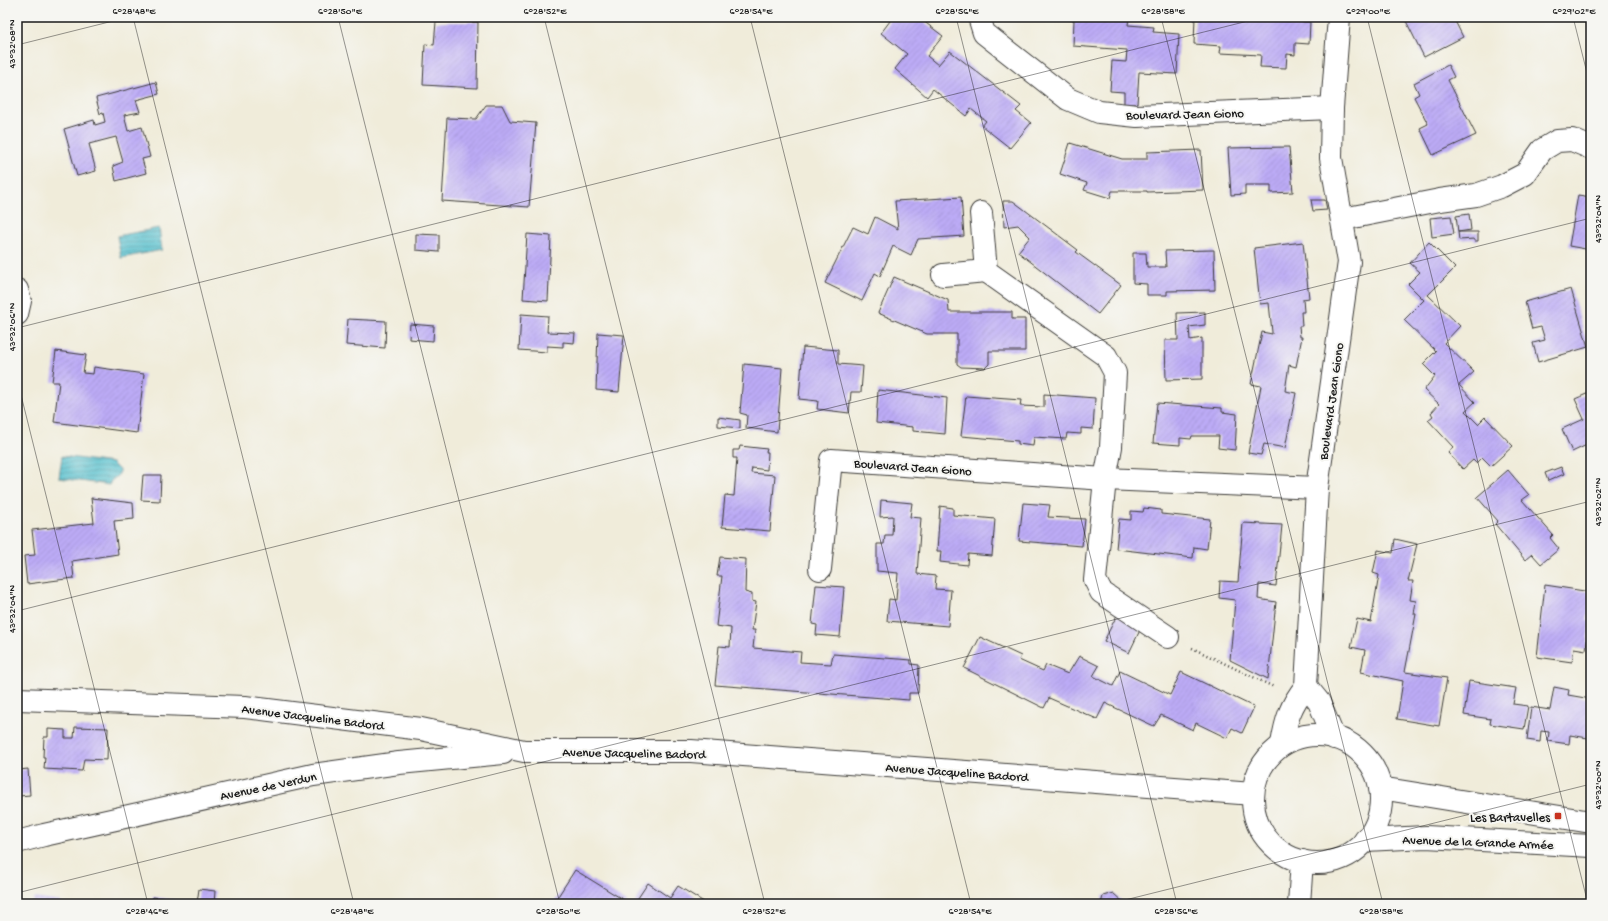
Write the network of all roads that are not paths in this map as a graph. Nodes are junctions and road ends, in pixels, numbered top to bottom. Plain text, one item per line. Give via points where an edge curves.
1 (979, 17) edge
2 (1339, 17) edge
3 (1332, 108) junction
4 (1591, 148) edge
5 (981, 213) dead end
6 (1343, 219) junction
7 (986, 271) junction
8 (943, 275) dead end
9 (17, 290) edge
10 (17, 314) edge
11 (1105, 479) junction
12 (1317, 488) junction
13 (820, 569) dead end
14 (1168, 636) road end
15 (1306, 686) junction
16 (17, 698) edge
17 (1334, 738) junction
18 (1282, 744) junction
19 (524, 751) junction
20 (1380, 788) junction
21 (1253, 794) junction
22 (1591, 822) edge
23 (1365, 840) junction
24 (17, 842) edge
25 (1591, 846) edge
26 (1302, 861) junction
27 (1299, 904) edge

1 - 3 street, Boulevard Jean Giono via 984,33 990,38 1068,99 1099,112 1136,116
2 - 3 street, Boulevard Jean Giono
3 - 6 street, Boulevard Jean Giono via 1331,158
4 - 6 street via 1572,140 1557,141 1542,150 1525,174 1502,186 1476,195
5 - 7 street
6 - 12 street, Boulevard Jean Giono via 1349,262
7 - 8 street
7 - 11 street via 1106,356 1116,373 1111,448
9 - 10 street via 20,301
11 - 12 street, Boulevard Jean Giono
11 - 13 street, Boulevard Jean Giono via 831,460
11 - 14 street via 1095,580 1101,592
12 - 15 street, Boulevard Jean Giono
15 - 17 street via 1319,702
15 - 18 street via 1289,714
16 - 19 street, Avenue Jacqueline Badord via 252,708 421,729
17 - 18 street via 1320,734 1300,737
17 - 20 street via 1341,739 1359,751 1373,768
18 - 21 street via 1267,758 1257,775
19 - 21 street, Avenue Jacqueline Badord via 691,751
19 - 24 street, Avenue de Verdun via 399,762 327,773
20 - 22 street
20 - 23 street via 1377,818
21 - 26 street via 1254,812 1260,829 1271,844 1285,854
23 - 25 street, Avenue de la Grande Armée via 1426,837
23 - 26 street via 1352,852 1337,859
26 - 27 street

